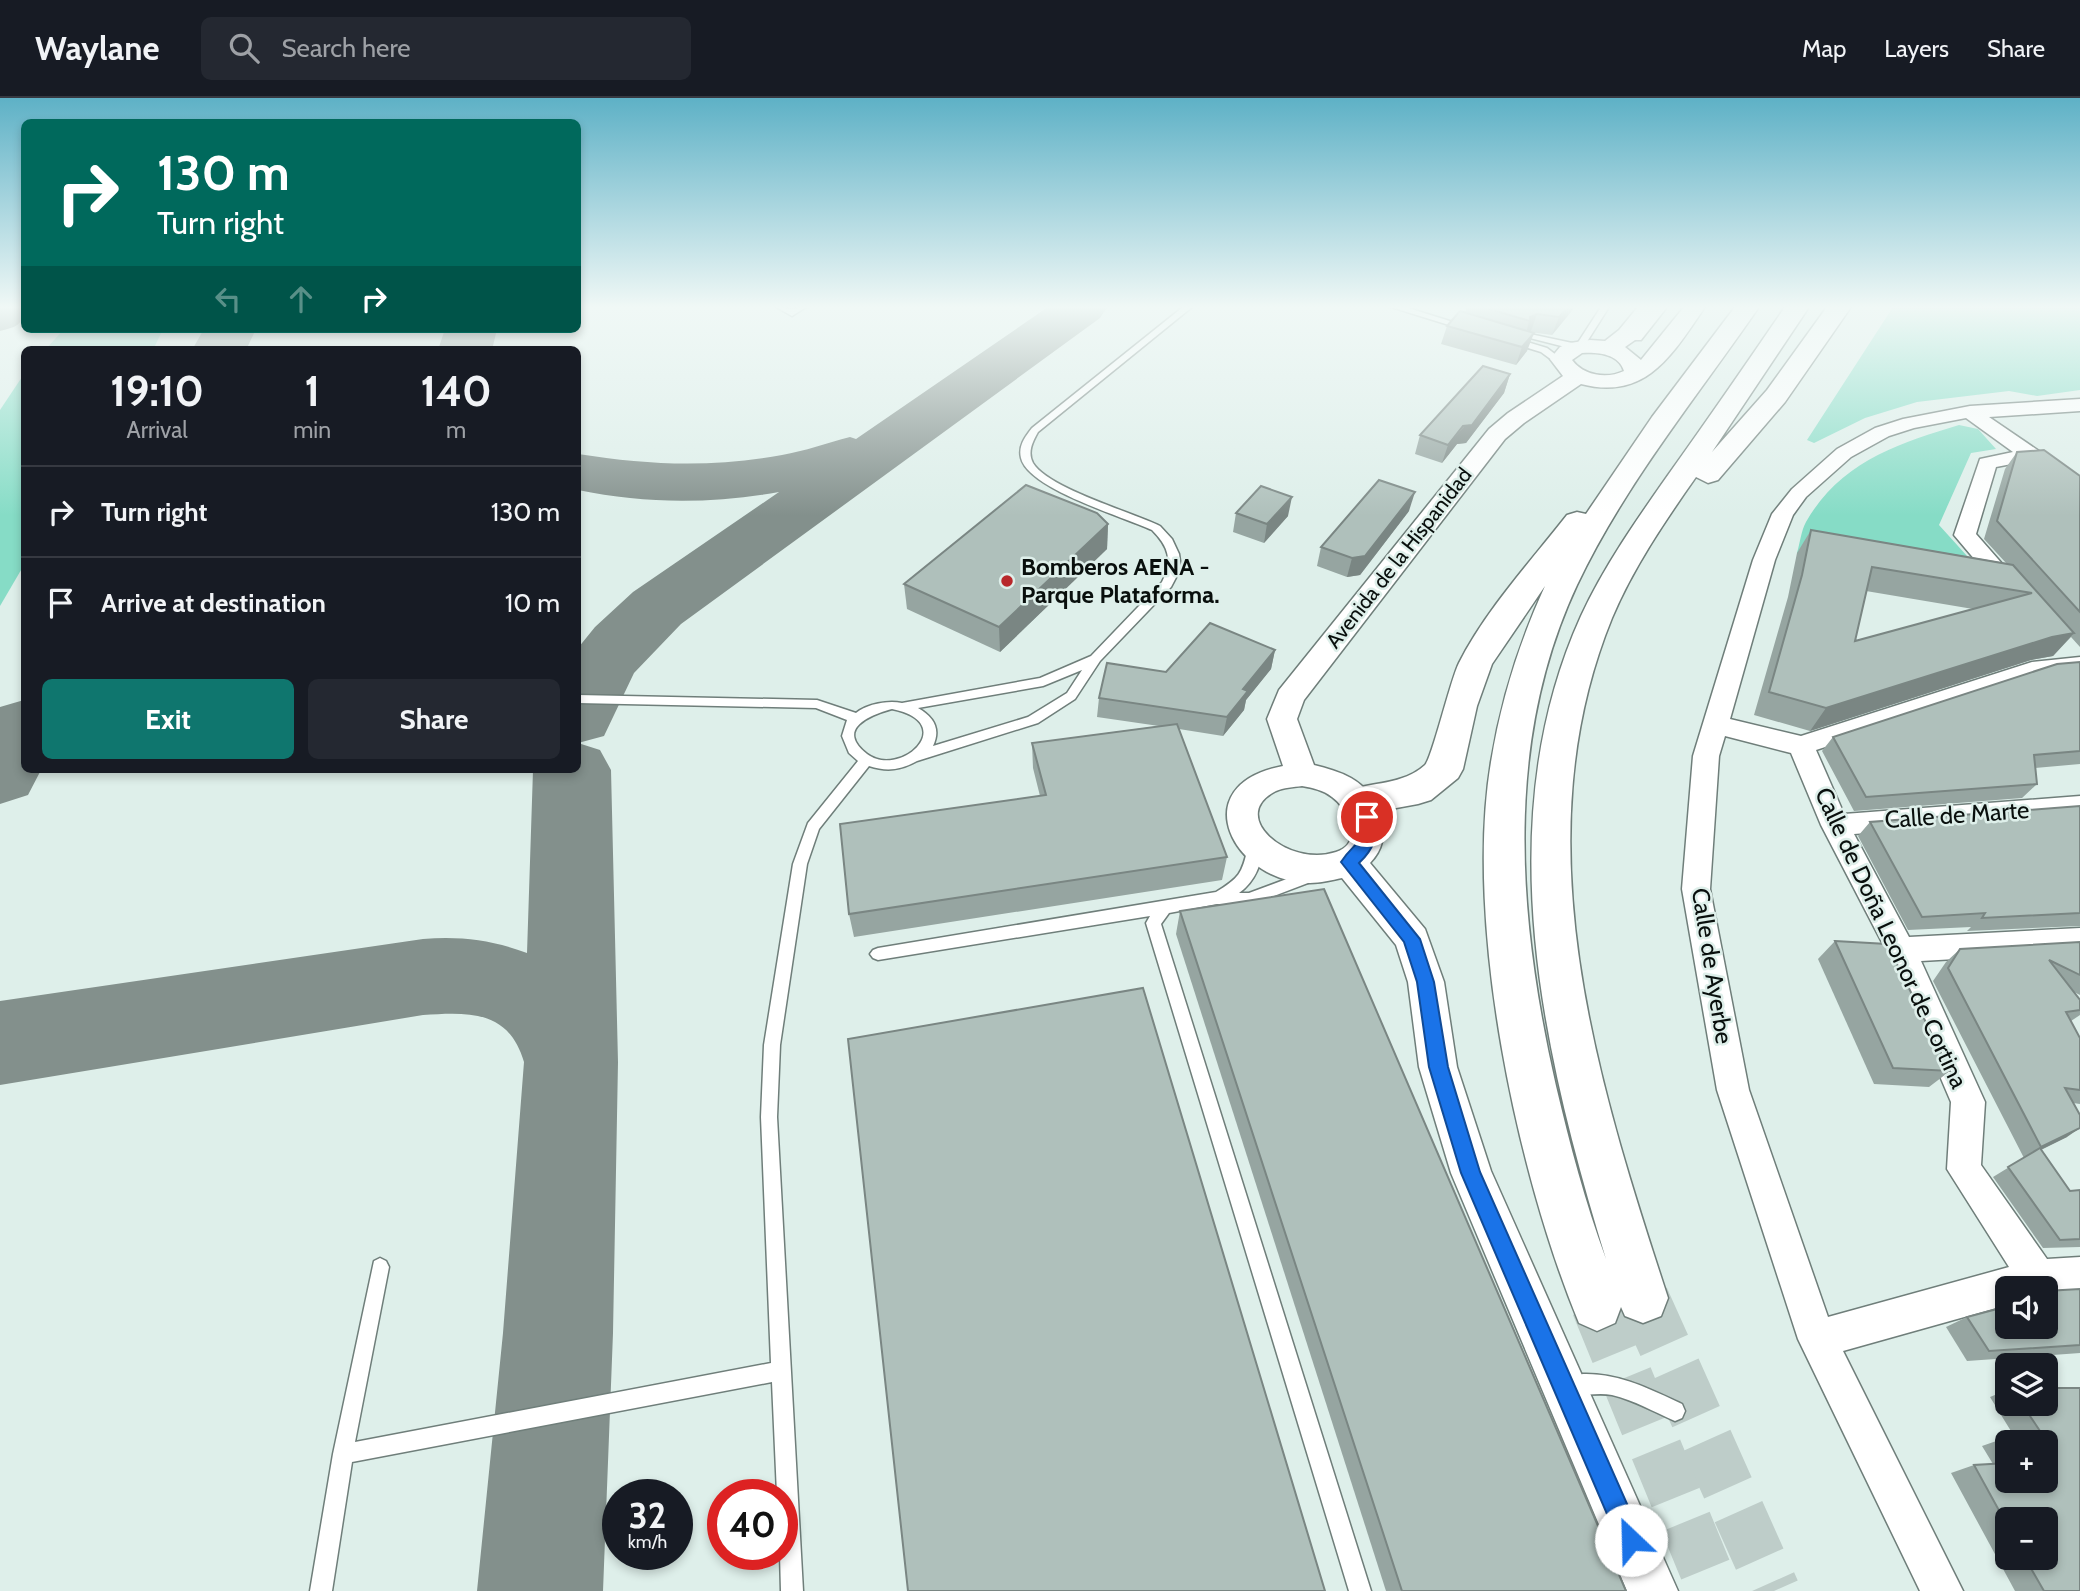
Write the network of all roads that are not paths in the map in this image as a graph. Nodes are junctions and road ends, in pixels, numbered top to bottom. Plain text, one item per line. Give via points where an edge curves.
1 (1101, 377) edge
2 (1567, 377) edge
3 (1583, 377) edge
4 (1633, 377) edge
5 (1696, 377) edge
6 (1750, 377) edge
7 (1790, 377) edge
8 (2080, 405) edge
9 (1970, 412) junction
10 (2032, 454) junction
11 (2080, 489) edge
12 (1613, 491) junction
13 (1663, 504) junction
14 (2026, 605) edge
15 (2060, 644) edge
16 (1096, 658) junction
17 (2079, 665) edge
18 (581, 699) edge
19 (905, 706) junction
20 (856, 718) junction
21 (1717, 725) junction
22 (1801, 745) junction
23 (917, 756) junction
24 (866, 760) junction
25 (1302, 774) junction
26 (1358, 801) junction
27 (2080, 806) edge
28 (1835, 825) junction
29 (1255, 847) junction
30 (1337, 866) junction
31 (1217, 898) junction
32 (1164, 908) junction
33 (2080, 940) edge
34 (1901, 950) junction
35 (878, 954) dead end
36 (380, 1268) dead end
37 (2080, 1275) edge
38 (2037, 1276) edge
39 (2058, 1277) edge
40 (1995, 1290) edge
41 (1643, 1298) tunnel mouth
42 (1597, 1305) tunnel mouth
43 (1817, 1339) junction
44 (782, 1371) junction
45 (1563, 1387) junction
46 (1675, 1411) dead end
47 (344, 1454) junction
48 (321, 1591) edge
49 (792, 1591) edge
50 (1360, 1591) edge
51 (1654, 1591) edge
52 (1942, 1591) edge

1 - 16 lane via 1035,430 1025,452 1029,464 1055,485 1156,527 1167,539 1175,568 1167,584
2 - 25 street, Avenida de la Hispanidad via 1562,390 1511,418 1497,434 1290,697 1282,719
3 - 4 street via 1613,383
5 - 12 highway
6 - 13 highway
7 - 13 highway via 1703,480
8 - 9 street, Calle de Ayerbe
9 - 10 street
9 - 21 street, Calle de Ayerbe via 1882,432 1844,453 1799,493 1783,514 1764,560
10 - 11 street
10 - 14 street via 1987,463 1965,536
12 - 26 highway via 1580,517 1475,664 1445,769 1419,790
12 - 42 highway via 1542,629 1525,680 1506,788 1504,856 1509,931 1527,1054 1558,1189
13 - 41 highway via 1622,568 1577,667 1559,737 1551,800 1555,938 1573,1056 1608,1190
15 - 17 street
16 - 19 lane via 1043,682
16 - 23 lane via 1071,696 1033,720
17 - 22 street via 2040,668
18 - 20 lane via 817,704
19 - 20 lane via 878,706
19 - 23 lane via 926,718 930,727 931,737
20 - 24 lane via 847,737 850,747
21 - 22 street
21 - 43 street, Calle de Ayerbe via 1706,756 1696,889 1733,1090
22 - 28 street, Calle de Doña Leonor de Cortina
23 - 24 lane via 893,764
24 - 44 lane via 813,827 800,864 772,1045 769,1117
25 - 26 street via 1343,788
25 - 29 street via 1266,780 1244,802 1241,817
26 - 30 street via 1370,834 1363,850
27 - 28 street, Calle de Marte
28 - 34 street, Calle de Doña Leonor de Cortina
29 - 30 street via 1298,870
29 - 31 lane via 1243,885
30 - 31 lane via 1250,899
30 - 45 street via 1412,939 1426,982 1438,1067 1471,1173
31 - 32 lane
32 - 35 lane
32 - 50 lane via 1153,923
33 - 34 street
34 - 38 street, Calle de Doña Leonor de Cortina via 1968,1102 1964,1169
36 - 47 lane
37 - 39 street
40 - 43 street
43 - 52 street, Calle de Ayerbe
44 - 47 lane
44 - 49 lane
45 - 46 lane via 1587,1381 1619,1385
45 - 51 street
47 - 48 lane

